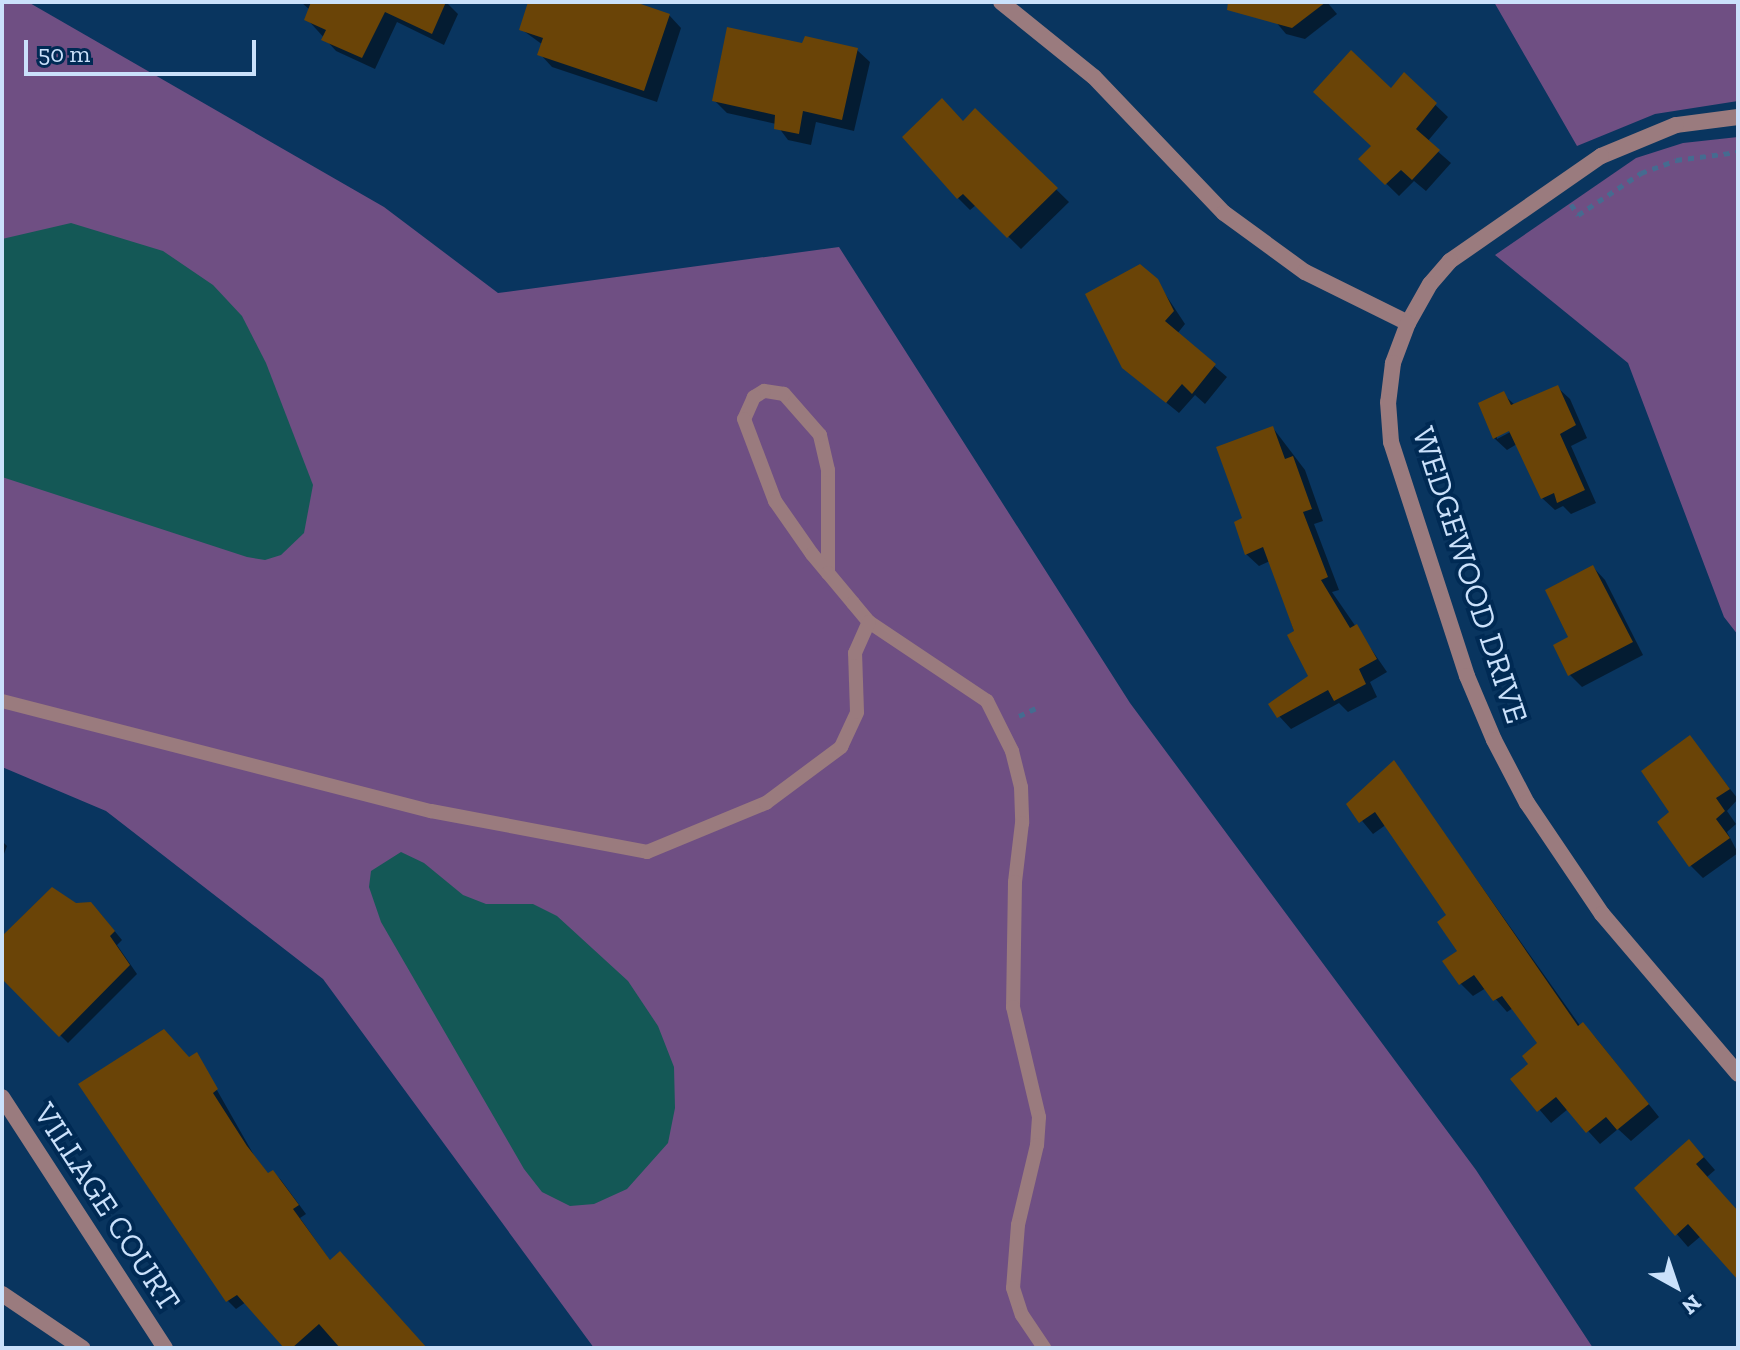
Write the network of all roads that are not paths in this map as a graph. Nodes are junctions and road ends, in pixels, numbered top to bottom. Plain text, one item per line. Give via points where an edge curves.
1 (1001, 2) edge
2 (1738, 117) edge
3 (1408, 323) junction
4 (828, 573) junction
5 (869, 622) junction
6 (2, 701) edge
7 (1738, 1074) edge
8 (2, 1097) edge
9 (2, 1294) edge
10 (82, 1348) edge
11 (165, 1348) edge
12 (1044, 1348) edge

1 - 3 street via 1094,77 1224,213 1305,272
2 - 3 street, WEDGEWOOD DRIVE via 1676,125 1641,137 1558,183 1450,261
3 - 7 street, WEDGEWOOD DRIVE via 1393,363 1391,442 1467,676 1494,740 1527,803 1602,914
4 - 4 lane via 775,501 754,456 744,419 754,397 764,391 784,394 820,435 828,470
4 - 5 lane
5 - 6 lane via 855,653 857,712 841,747 766,803 647,852 431,811
5 - 12 lane via 987,701 1012,751 1021,787 1013,1007 1039,1117 1018,1225 1013,1288 1022,1315
8 - 11 street, VILLAGE COURT
9 - 10 street

